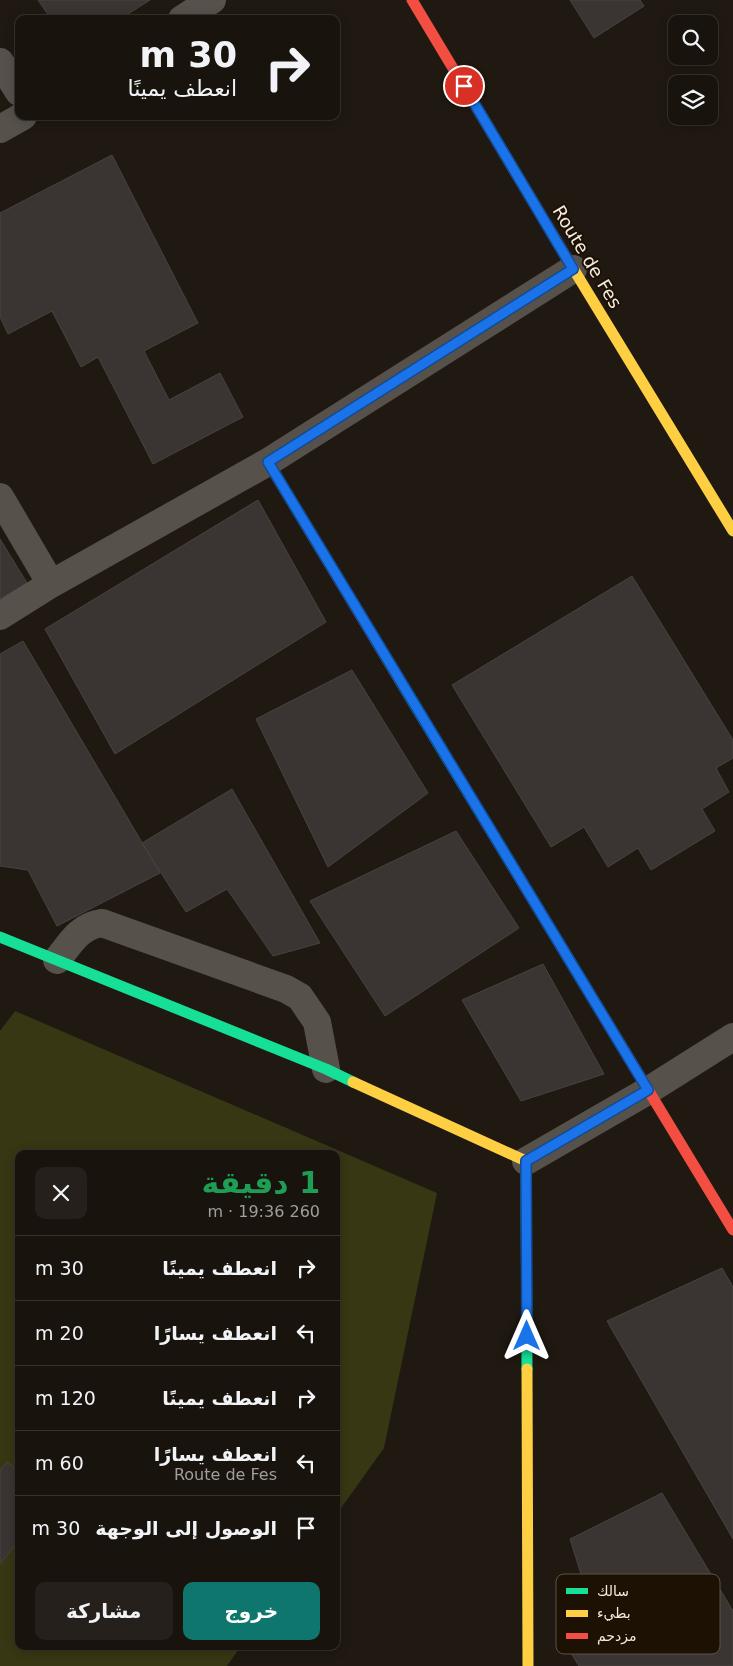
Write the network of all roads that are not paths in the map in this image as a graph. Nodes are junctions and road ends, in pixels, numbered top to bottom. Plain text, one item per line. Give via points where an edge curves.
1 (212, 0) edge
2 (412, 0) edge
3 (188, 15) edge
4 (0, 62) edge
5 (15, 86) edge
6 (16, 120) edge
7 (0, 130) edge
8 (573, 269) junction
9 (268, 462) junction
10 (0, 497) edge
11 (733, 532) edge
12 (51, 584) junction
13 (0, 616) edge
14 (0, 937) edge
15 (57, 960) junction
16 (733, 1036) edge
17 (326, 1069) junction
18 (648, 1090) junction
19 (526, 1161) junction
20 (733, 1230) edge
21 (528, 1666) edge

1 - 3 street
2 - 8 street, Route de Fes
4 - 5 street
6 - 7 street
8 - 9 street
8 - 11 street, Route de Fes
9 - 12 street
9 - 18 street
10 - 12 street
12 - 13 street
14 - 15 street
15 - 17 street
15 - 17 street via 78,932 91,924 102,923 286,989 300,997 317,1022
16 - 18 street
17 - 19 street
18 - 19 street
18 - 20 street
19 - 21 street

